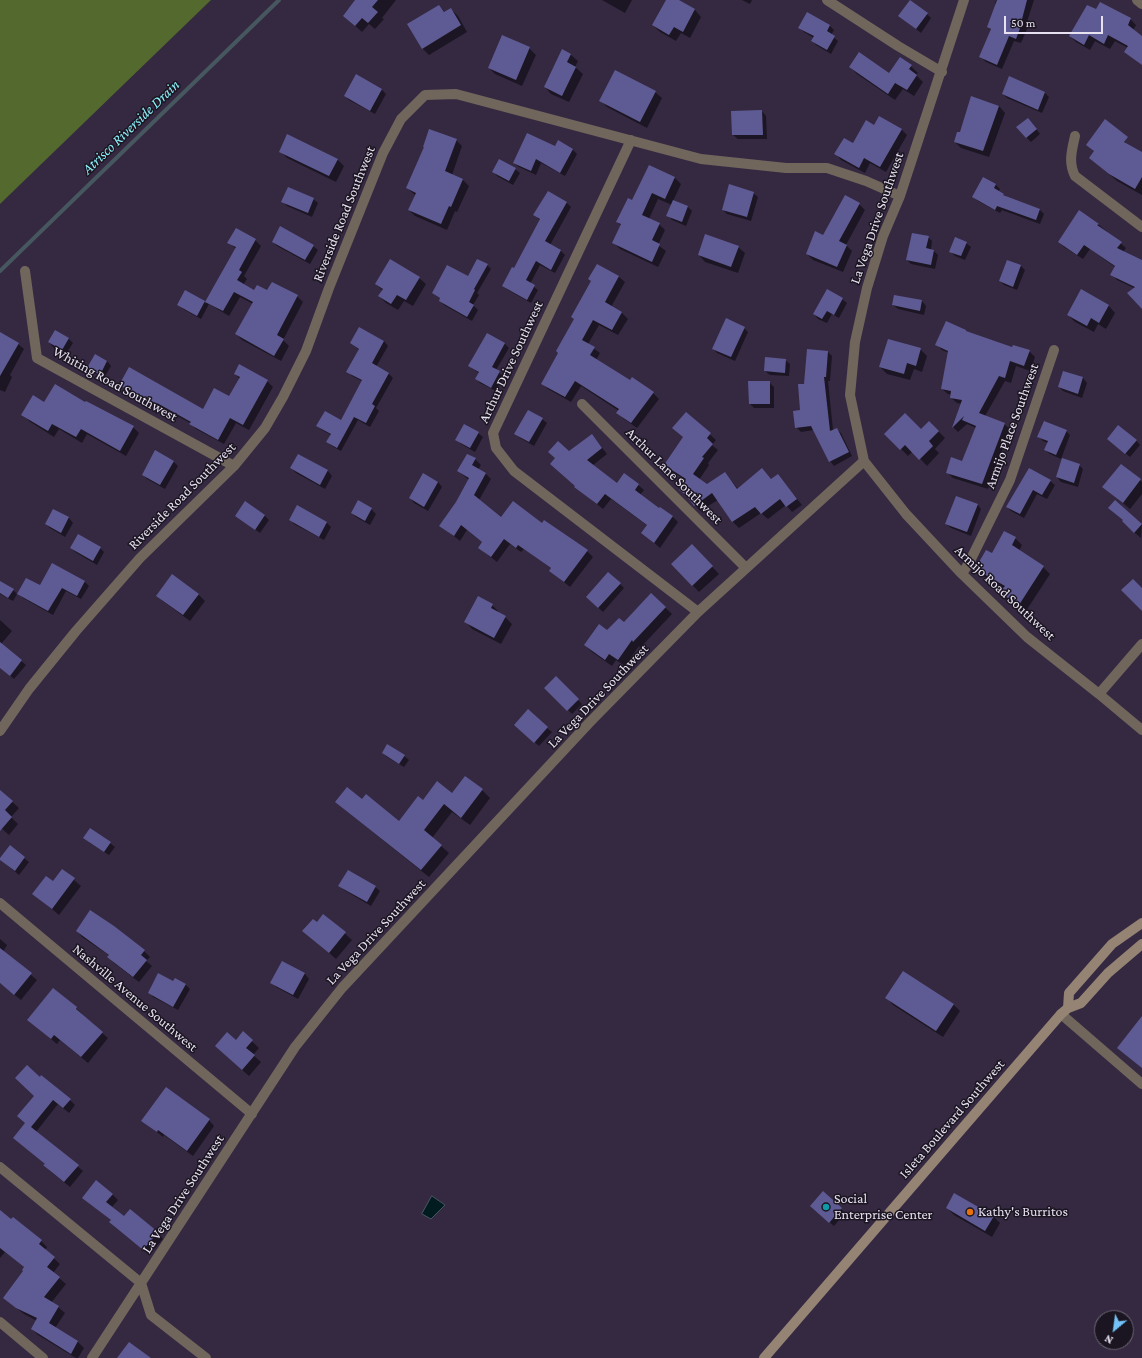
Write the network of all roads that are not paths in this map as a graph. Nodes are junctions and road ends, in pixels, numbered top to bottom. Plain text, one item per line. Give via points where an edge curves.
1 (827, 0) edge
2 (964, 0) edge
3 (1137, 0) edge
4 (1142, 4) edge
5 (942, 72) junction
6 (1075, 136) dead end
7 (631, 140) junction
8 (900, 196) junction
9 (1142, 227) edge
10 (25, 271) dead end
11 (1054, 350) dead end
12 (582, 404) dead end
13 (864, 460) junction
14 (234, 466) junction
15 (746, 568) junction
16 (962, 574) junction
17 (698, 612) junction
18 (1142, 644) edge
19 (1099, 694) junction
20 (1142, 730) edge
21 (0, 731) edge
22 (0, 903) edge
23 (1142, 923) edge
24 (1142, 944) edge
25 (1064, 1011) junction
26 (1142, 1084) edge
27 (252, 1114) junction
28 (0, 1167) edge
29 (141, 1283) junction
30 (0, 1322) edge
31 (43, 1358) edge
32 (92, 1358) edge
33 (206, 1358) edge
34 (764, 1358) edge

1 - 5 street
2 - 5 street, La Vega Drive Southwest
3 - 4 street
5 - 8 street, La Vega Drive Southwest
6 - 9 street via 1070,161 1075,176
7 - 8 street, Riverside Road Southwest via 701,159 786,168 826,168
7 - 14 street, Riverside Road Southwest via 456,94 425,95 401,119 383,153 306,351 287,390 265,428
7 - 17 street, Arthur Drive Southwest via 493,433 496,448 514,471
8 - 13 street, La Vega Drive Southwest via 883,236 867,288 855,342 850,395
10 - 14 street, Whiting Road Southwest via 37,358
11 - 16 street, Armijo Place Southwest via 1010,480
12 - 15 street, Arthur Lane Southwest
13 - 15 street, La Vega Drive Southwest
13 - 16 street, Armijo Road Southwest via 906,514
14 - 21 street, Riverside Road Southwest via 140,558 76,631
15 - 17 street, La Vega Drive Southwest
16 - 19 street, Armijo Road Southwest via 1027,637
17 - 27 street, La Vega Drive Southwest via 584,729 342,988 295,1047
18 - 19 street
19 - 20 street, Armijo Road Southwest
22 - 27 street, Nashville Avenue Southwest
23 - 25 main road, Isleta Boulevard Southwest via 1112,944 1069,993
24 - 25 main road, Isleta Boulevard Southwest via 1108,973 1081,1003
25 - 26 street
25 - 34 main road, Isleta Boulevard Southwest
27 - 29 street, La Vega Drive Southwest
28 - 29 street
29 - 32 street, La Vega Drive Southwest
29 - 33 street via 151,1315
30 - 31 street

